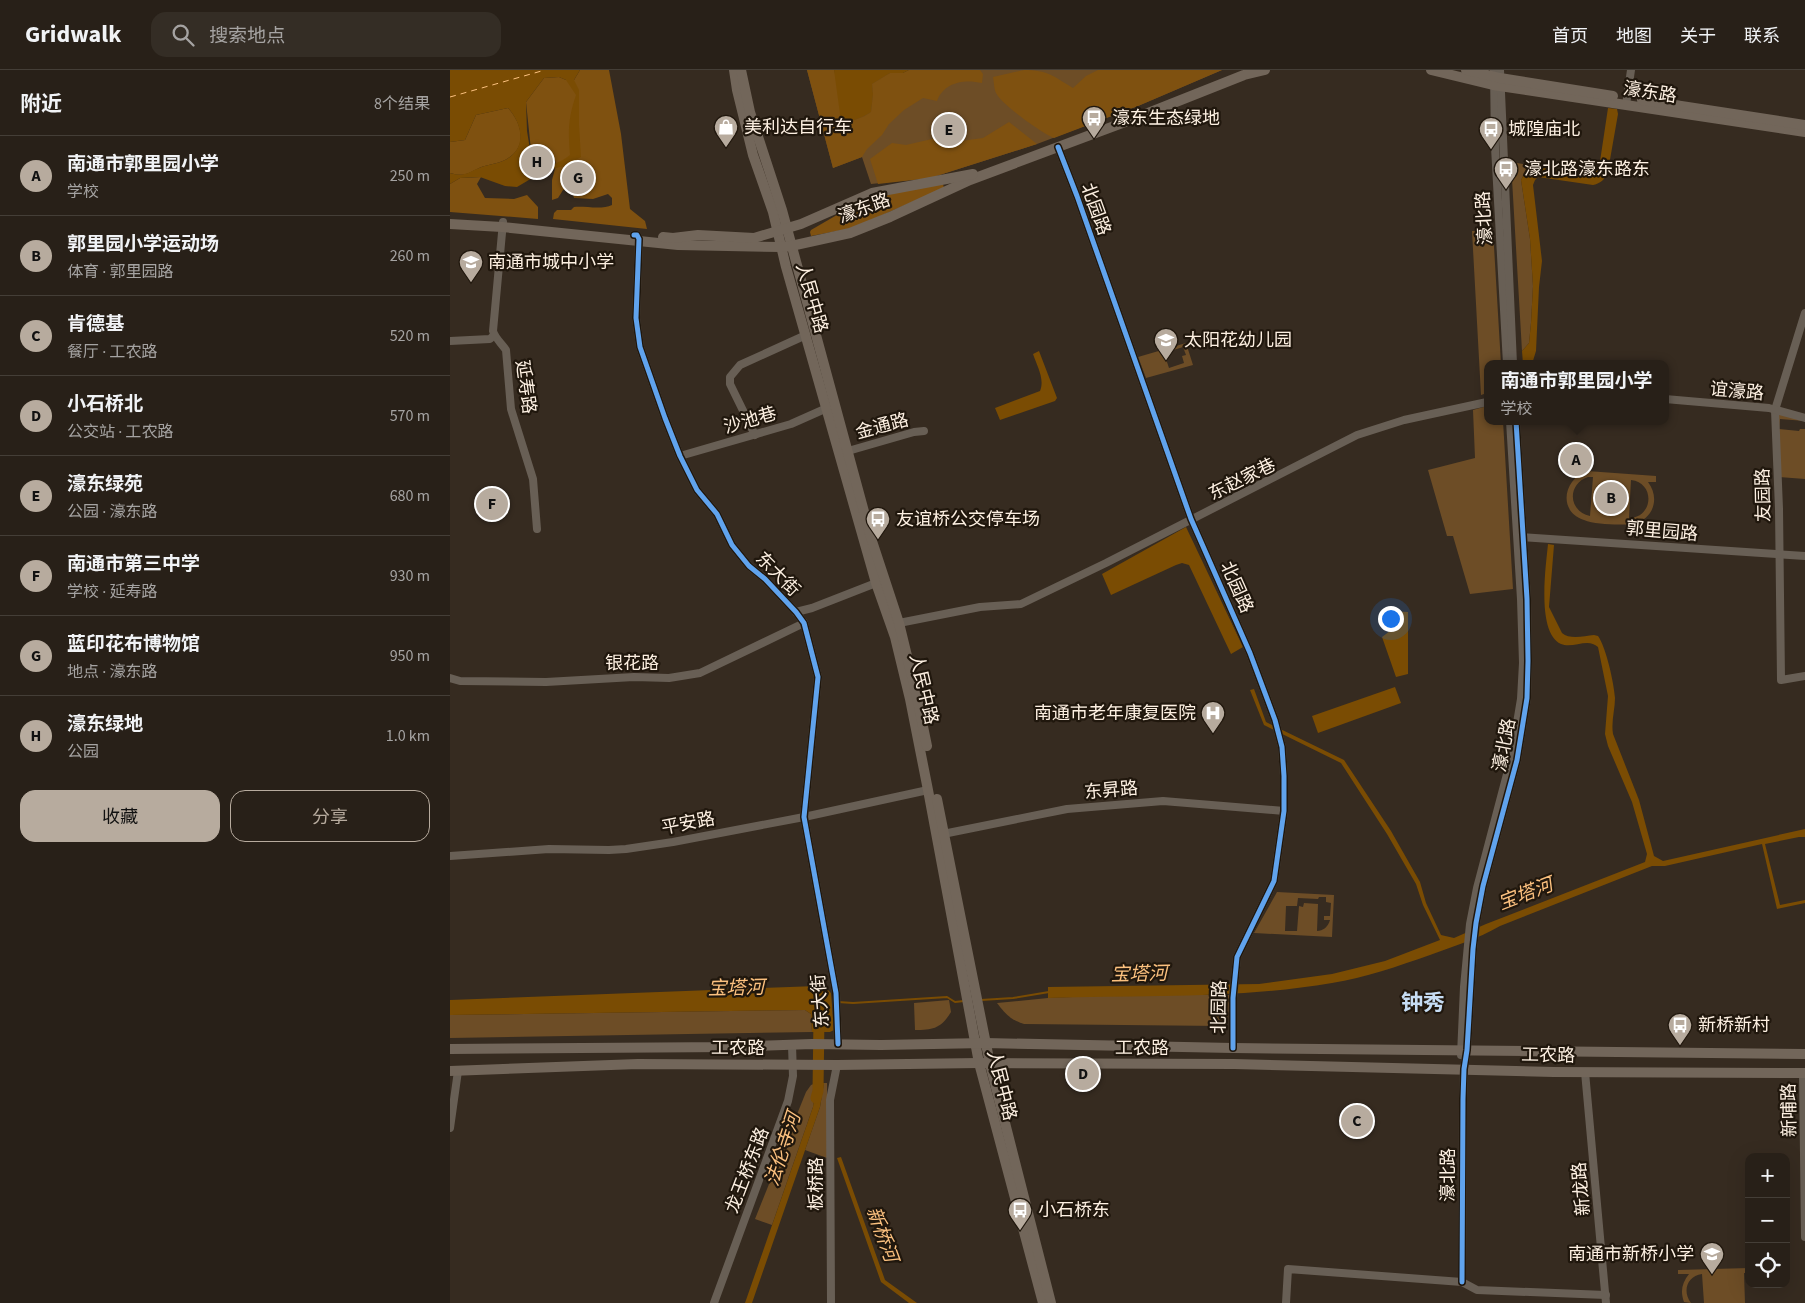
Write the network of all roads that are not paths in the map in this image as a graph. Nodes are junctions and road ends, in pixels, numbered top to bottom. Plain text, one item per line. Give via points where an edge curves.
1 (734, 70) edge
2 (741, 70) edge
3 (1247, 70) edge
4 (1265, 70) edge
5 (1431, 70) edge
6 (1466, 70) edge
7 (1631, 70) edge
8 (1497, 77) edge
9 (741, 90) junction
10 (1627, 101) junction
11 (1805, 125) edge
12 (1805, 132) edge
13 (1058, 147) junction
14 (450, 218) edge
15 (450, 224) edge
16 (502, 225) junction
17 (782, 230) junction
18 (636, 238) junction
19 (786, 247) junction
20 (1805, 313) edge
21 (494, 335) junction
22 (806, 335) junction
23 (450, 341) edge
24 (1507, 360) edge
25 (1513, 360) edge
26 (1669, 399) edge
27 (1484, 403) edge
28 (827, 408) junction
29 (1775, 410) junction
30 (1805, 418) edge
31 (1510, 425) edge
32 (1516, 425) edge
33 (924, 430) dead end
34 (755, 435) junction
35 (848, 450) junction
36 (680, 456) junction
37 (1191, 519) junction
38 (537, 529) dead end
39 (1520, 537) junction
40 (1780, 555) junction
41 (1805, 556) edge
42 (876, 584) junction
43 (796, 612) junction
44 (804, 623) junction
45 (899, 623) junction
46 (1805, 676) edge
47 (450, 678) edge
48 (928, 790) junction
49 (1284, 811) junction
50 (804, 817) junction
51 (944, 834) junction
52 (450, 856) edge
53 (970, 991) junction
54 (980, 1043) junction
55 (834, 1044) junction
56 (792, 1045) junction
57 (1233, 1048) junction
58 (450, 1049) edge
59 (1464, 1050) junction
60 (1805, 1054) edge
61 (979, 1063) junction
62 (793, 1064) junction
63 (990, 1064) junction
64 (832, 1065) junction
65 (1464, 1069) junction
66 (454, 1071) edge
67 (1585, 1072) junction
68 (1804, 1073) edge
69 (450, 1128) edge
70 (1805, 1237) edge
71 (1462, 1282) junction
72 (1606, 1299) edge
73 (714, 1303) edge
74 (831, 1303) edge
75 (1043, 1303) edge
76 (1051, 1303) edge
77 (1286, 1303) edge

1 - 9 main road
2 - 9 main road
3 - 17 main road, 濠东路 via 970,175 872,193 830,213
4 - 13 main road, 濠东路 via 1244,75
5 - 8 main road, 濠东路
6 - 8 main road, 濠东路
7 - 10 street
8 - 10 main road, 濠东路
8 - 24 street, 濠北路 via 1495,146
8 - 25 street, 濠北路
9 - 17 main road, 人民中路
10 - 11 main road, 濠东路
10 - 12 main road, 濠东路
13 - 19 main road, 濠东路 via 970,180 850,233
13 - 37 street, 北园路
14 - 16 main road, 濠东路
15 - 16 main road, 濠东路
16 - 18 main road, 濠东路
16 - 21 street
17 - 18 main road, 濠东路 via 754,238 698,235
17 - 19 main road, 人民中路
18 - 19 main road, 濠东路 via 678,245
18 - 36 street, 东大街 via 636,318 640,347
19 - 22 main road, 人民中路
19 - 35 main road, 人民中路
20 - 29 street, 友园路
21 - 23 street via 490,339
21 - 38 street, 延寿路 via 506,350 511,409 533,479
22 - 28 main road, 人民中路
22 - 34 street via 740,364 730,377 730,384
26 - 29 street, 谊濠路
27 - 37 street, 东赵家巷 via 1368,431
28 - 34 street, 沙池巷
28 - 42 main road, 人民中路
29 - 30 street, 谊濠路
29 - 40 street, 友园路
31 - 39 street, 濠北路
32 - 39 street, 濠北路
33 - 35 street, 金通路
34 - 36 street, 沙池巷
35 - 45 main road, 人民中路 via 872,541
36 - 43 street, 东大街 via 697,490 717,514 732,545
37 - 45 street, 东赵家巷 via 1022,604 980,606
37 - 49 street, 北园路 via 1250,653 1276,725 1284,758
39 - 40 street, 郭里园路
39 - 59 street, 濠北路 via 1521,699 1511,759 1477,888
40 - 41 street, 郭里园路
40 - 46 street, 友园路 via 1781,680
42 - 43 street
42 - 48 main road, 人民中路 via 895,637
43 - 44 street, 东大街
44 - 47 street, 银花路 via 708,670 669,678 543,682 460,681
44 - 50 street, 东大街 via 818,677
45 - 51 main road, 人民中路
48 - 50 street, 平安路
48 - 53 main road, 人民中路
49 - 51 street, 东昇路 via 1163,800 1067,809
49 - 57 street, 北园路 via 1274,881 1237,957
50 - 52 street, 平安路 via 626,849 549,849
50 - 55 street, 东大街 via 836,993
51 - 53 main road, 人民中路
53 - 54 main road, 人民中路
54 - 55 main road, 工农路
54 - 57 main road, 工农路
54 - 61 main road, 人民中路
54 - 63 main road, 人民中路
55 - 56 main road, 工农路
56 - 58 main road, 工农路
56 - 62 street, 龙王桥东路
57 - 59 main road, 工农路
59 - 60 main road, 工农路
59 - 65 street, 濠北路
61 - 63 main road, 工农路
61 - 64 main road, 工农路
61 - 75 main road, 人民中路
62 - 64 main road, 工农路
62 - 66 main road, 工农路 via 638,1064
62 - 73 street, 龙王桥东路 via 788,1101
63 - 65 main road, 工农路 via 1234,1064
63 - 76 main road, 人民中路
64 - 74 street, 板桥路
65 - 67 main road, 工农路
65 - 71 street, 濠北路
66 - 69 street
67 - 68 main road, 工农路
67 - 72 street, 新龙路
68 - 70 street, 新哺路
71 - 72 street via 1477,1290
71 - 77 street via 1288,1269

